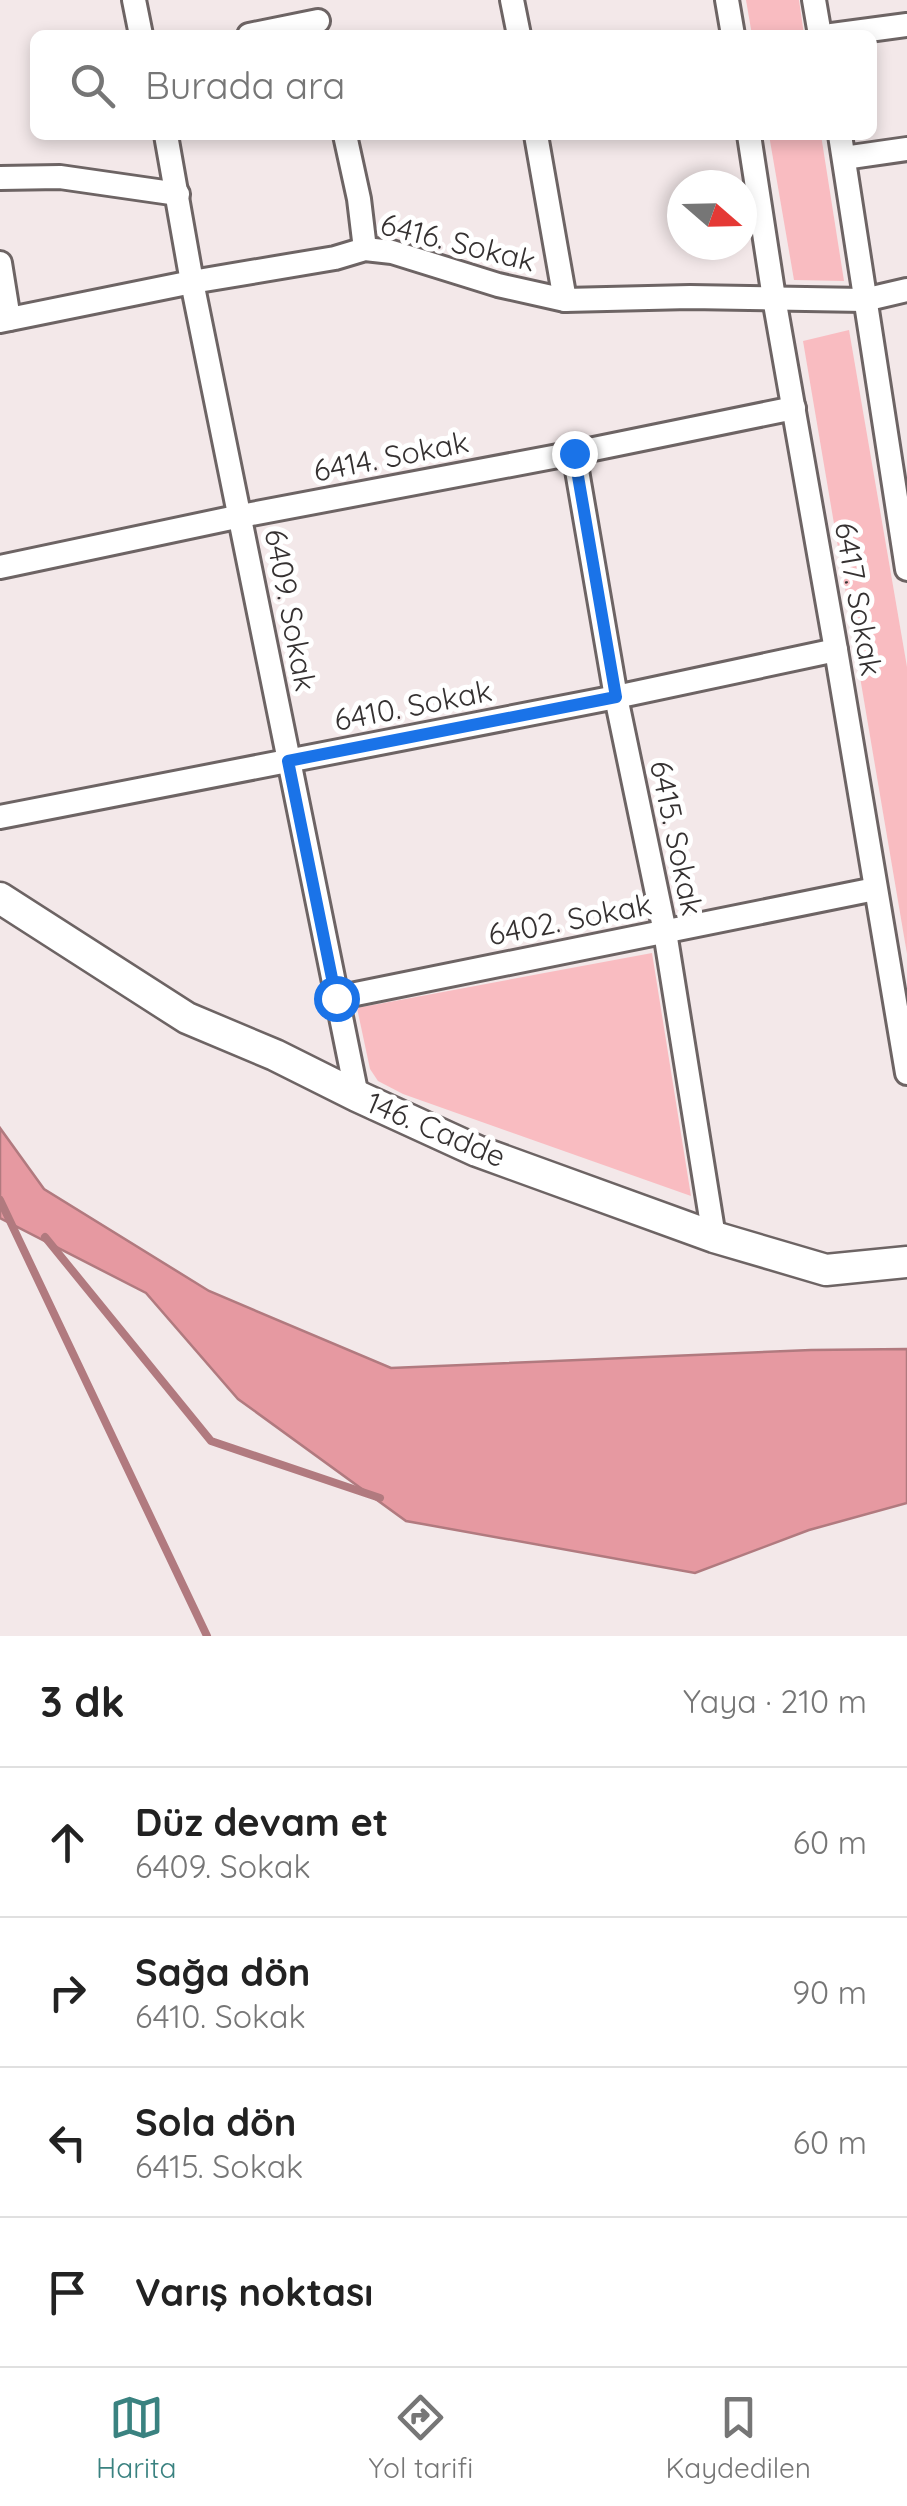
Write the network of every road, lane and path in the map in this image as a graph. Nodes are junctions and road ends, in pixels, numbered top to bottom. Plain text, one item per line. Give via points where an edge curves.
1 (134, 0) edge
2 (512, 0) edge
3 (727, 0) edge
4 (814, 0) edge
5 (317, 19) edge
6 (907, 24) edge
7 (140, 30) edge
8 (270, 30) edge
9 (517, 30) edge
10 (732, 30) edge
11 (819, 30) edge
12 (866, 30) edge
13 (167, 140) edge
14 (346, 140) edge
15 (537, 140) edge
16 (749, 140) edge
17 (842, 147) edge
18 (907, 149) edge
19 (0, 178) edge
20 (178, 194) junction
21 (365, 249) junction
22 (0, 263) edge
23 (192, 282) junction
24 (907, 290) edge
25 (774, 298) junction
26 (565, 300) junction
27 (864, 300) junction
28 (5, 320) edge
29 (794, 408) junction
30 (574, 453) junction
31 (240, 516) junction
32 (0, 567) edge
33 (907, 568) edge
34 (836, 650) junction
35 (616, 697) junction
36 (288, 761) junction
37 (0, 817) edge
38 (875, 888) junction
39 (0, 898) edge
40 (666, 932) junction
41 (336, 998) junction
42 (907, 1073) edge
43 (357, 1096) junction
44 (714, 1237) junction
45 (907, 1262) edge

1 - 7 street
2 - 9 street
3 - 10 street
4 - 11 street
5 - 8 street
6 - 12 street
13 - 20 street, 6409. Sokak
14 - 21 street
15 - 26 street
16 - 25 street, 6417. Sokak
17 - 18 street
17 - 27 street, 6417. Sokak
19 - 20 street via 60,177
20 - 23 street, 6409. Sokak
21 - 23 street, 6416. Sokak
21 - 26 street, 6416. Sokak
22 - 28 street
23 - 28 street, 6416. Sokak
23 - 31 street, 6409. Sokak
24 - 27 street, 6416. Sokak
25 - 26 street, 6416. Sokak
25 - 27 street, 6416. Sokak
25 - 29 street, 6417. Sokak
27 - 33 street, 6417. Sokak
29 - 30 street, 6414. Sokak
29 - 34 street, 6417. Sokak
30 - 31 street, 6414. Sokak
30 - 35 street, 6415. Sokak
31 - 32 street, 6414. Sokak
31 - 36 street, 6409. Sokak
34 - 35 street, 6410. Sokak
34 - 38 street, 6417. Sokak
35 - 36 street, 6410. Sokak
35 - 40 street, 6415. Sokak
36 - 37 street, 6410. Sokak
36 - 41 street, 6409. Sokak
38 - 40 street, 6402. Sokak
38 - 42 street, 6417. Sokak
39 - 43 street, 146. Cadde via 187,1018
40 - 41 street, 6402. Sokak
40 - 44 street, 6415. Sokak
41 - 43 street, 6409. Sokak
43 - 44 street, 146. Cadde via 477,1151
44 - 45 street, 146. Cadde via 826,1270

